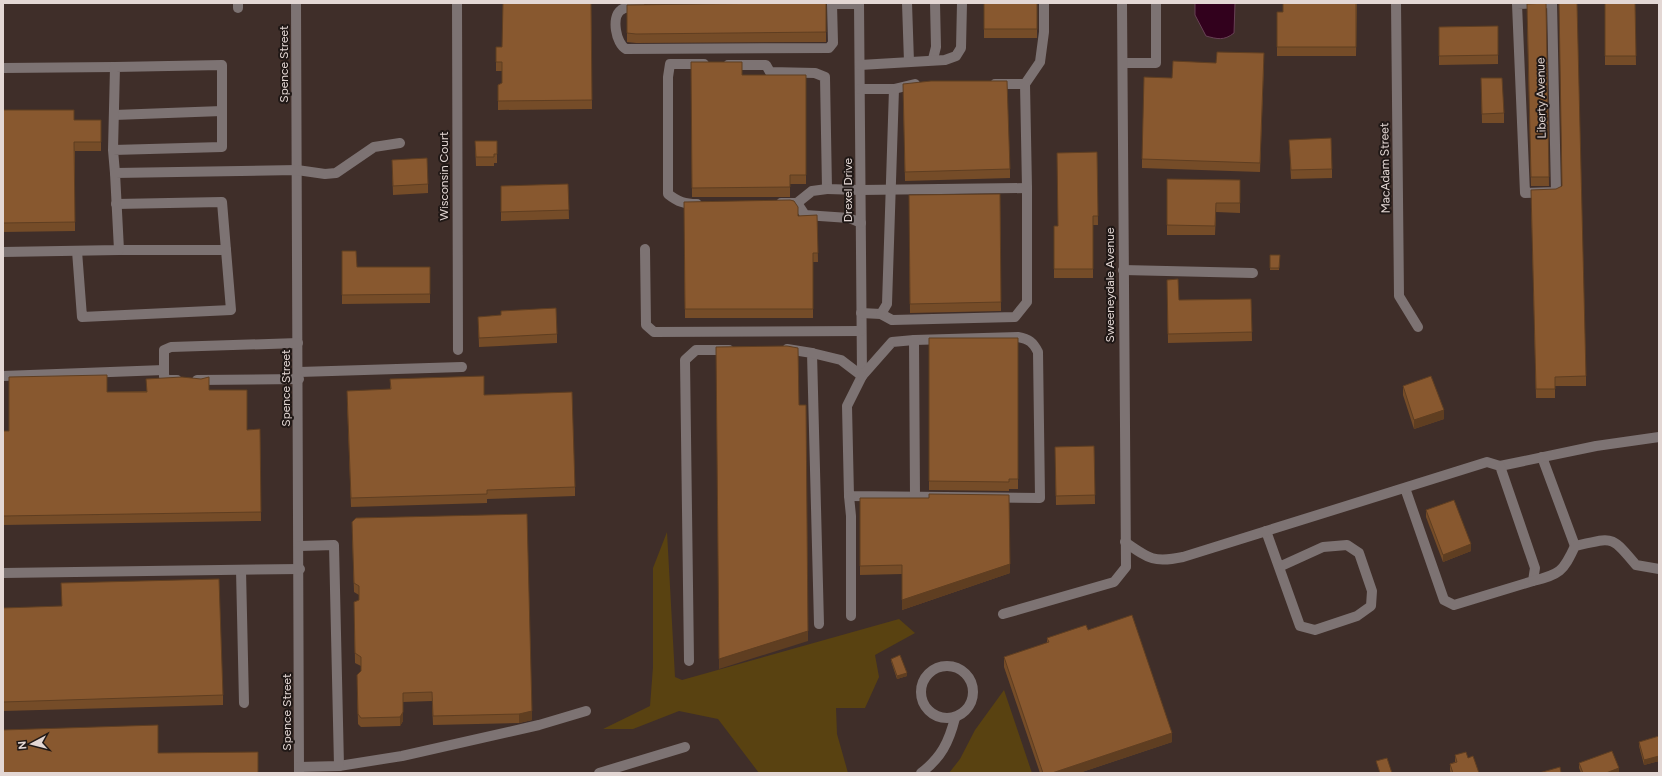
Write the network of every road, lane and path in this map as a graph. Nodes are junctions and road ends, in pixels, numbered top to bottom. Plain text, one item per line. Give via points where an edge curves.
1 (296, 3) edge
2 (457, 3) edge
3 (832, 3) edge
4 (907, 3) edge
5 (935, 3) edge
6 (962, 3) edge
7 (1044, 3) edge
8 (1122, 3) edge
9 (1156, 3) edge
10 (1396, 3) edge
11 (1552, 3) edge
12 (859, 4) edge
13 (652, 7) edge
14 (933, 59) junction
15 (909, 62) junction
16 (1123, 63) junction
17 (860, 65) junction
18 (115, 67) junction
19 (3, 68) edge
20 (925, 84) edge
21 (986, 84) edge
22 (1025, 84) junction
23 (860, 89) junction
24 (894, 89) junction
25 (222, 111) junction
26 (114, 115) junction
27 (400, 143) dead end
28 (113, 150) junction
29 (297, 170) junction
30 (116, 173) junction
31 (1027, 188) junction
32 (827, 189) junction
33 (861, 190) junction
34 (890, 190) junction
35 (774, 203) edge
36 (797, 203) junction
37 (116, 204) junction
38 (710, 204) edge
39 (861, 223) junction
40 (645, 249) dead end
41 (119, 250) junction
42 (226, 250) junction
43 (77, 251) junction
44 (3, 252) edge
45 (1123, 270) junction
46 (1253, 273) dead end
47 (861, 314) junction
48 (880, 314) junction
49 (1418, 327) dead end
50 (861, 332) junction
51 (914, 340) junction
52 (298, 343) junction
53 (778, 349) edge
54 (458, 350) dead end
55 (741, 350) edge
56 (812, 353) junction
57 (462, 367) dead end
58 (164, 370) junction
59 (3, 376) edge
60 (299, 376) junction
61 (862, 376) junction
62 (1659, 436) edge
63 (1542, 457) junction
64 (1500, 466) junction
65 (1405, 488) junction
66 (849, 496) junction
67 (915, 497) junction
68 (1266, 531) junction
69 (1125, 542) junction
70 (300, 546) junction
71 (1575, 546) junction
72 (1279, 567) junction
73 (300, 569) junction
74 (1659, 569) edge
75 (241, 570) junction
76 (3, 573) edge
77 (1533, 581) junction
78 (1003, 614) dead end
79 (851, 616) dead end
80 (819, 624) dead end
81 (690, 661) dead end
82 (244, 703) dead end
83 (586, 711) dead end
84 (955, 718) junction
85 (685, 747) dead end
86 (339, 766) junction
87 (300, 770) edge
88 (599, 773) edge
89 (921, 773) edge

1 - 29 street, Spence Street
2 - 54 street, Wisconsin Court
3 - 12 street
3 - 13 street via 833,43 828,48 623,48 618,42 619,12 628,7
4 - 15 street
5 - 14 street via 936,47
6 - 14 street via 961,48 956,56 945,60
7 - 22 street via 1040,62
8 - 16 street, Sweeneydale Avenue
9 - 16 street via 1156,63
10 - 49 street, MacAdam Street via 1399,296
11 - 11 street, Liberty Avenue via 1556,192 1525,193 1517,4
12 - 17 street, Drexel Drive
14 - 15 street
15 - 17 street
16 - 45 street, Sweeneydale Avenue
17 - 23 street, Drexel Drive
18 - 19 street
18 - 25 street via 222,65
18 - 26 street
20 - 24 street via 909,84
21 - 22 street
22 - 31 street
23 - 24 street
23 - 33 street, Drexel Drive
24 - 34 street
25 - 26 street
25 - 28 street via 222,147
26 - 28 street
27 - 29 street via 374,147 336,173
28 - 30 street
29 - 30 street
29 - 52 street, Spence Street
30 - 37 street
31 - 34 street
31 - 48 street via 1027,302 1015,317 892,320
32 - 33 street
32 - 36 street via 812,191
32 - 38 street via 825,77 815,73 770,72 766,65 670,64 668,194 677,201 687,204
33 - 34 street
33 - 39 street, Drexel Drive
34 - 48 street via 888,304
35 - 36 street
36 - 39 street via 805,215 849,218
37 - 41 street
37 - 42 street via 222,202
39 - 47 street, Drexel Drive
40 - 50 street via 646,325 654,332
41 - 42 street
41 - 43 street
42 - 43 street via 231,310 82,317
43 - 44 street
45 - 46 street
45 - 69 street, Sweeneydale Avenue
47 - 48 street
47 - 50 street, Drexel Drive
50 - 61 street, Drexel Drive
51 - 61 street via 892,342
51 - 67 street
51 - 67 street via 1018,337 1033,344 1038,352 1040,498
52 - 58 street via 171,347 164,350
52 - 60 street, Spence Street
53 - 56 street
55 - 81 street via 696,350 685,360
56 - 61 street via 841,360
56 - 80 street
57 - 60 street
58 - 59 street
58 - 60 street via 164,377 168,380
60 - 70 street, Spence Street
61 - 66 street via 847,406
62 - 63 street
63 - 64 street
63 - 71 street
64 - 65 street via 1487,462
64 - 77 street via 1535,568
65 - 68 street
65 - 77 street via 1444,600 1454,605
66 - 67 street
66 - 79 street
68 - 69 street via 1184,557 1163,561 1151,558
68 - 72 street
69 - 78 street, Sweeneydale Avenue via 1126,567 1114,582
70 - 73 street, Spence Street
70 - 86 street via 334,545
71 - 74 street via 1608,540 1618,544 1636,565
71 - 77 street via 1568,562 1556,575
72 - 72 street via 1300,626 1315,630 1357,616 1371,606 1372,591 1359,553 1347,545 1323,547
73 - 75 street
73 - 87 street, Spence Street
75 - 76 street
75 - 82 street
83 - 86 street via 539,725 402,756
84 - 84 street via 970,704 972,683 961,670 944,666 935,669 923,681 921,699 931,714 938,718
84 - 89 street via 945,748 937,760
85 - 88 street
86 - 87 street

